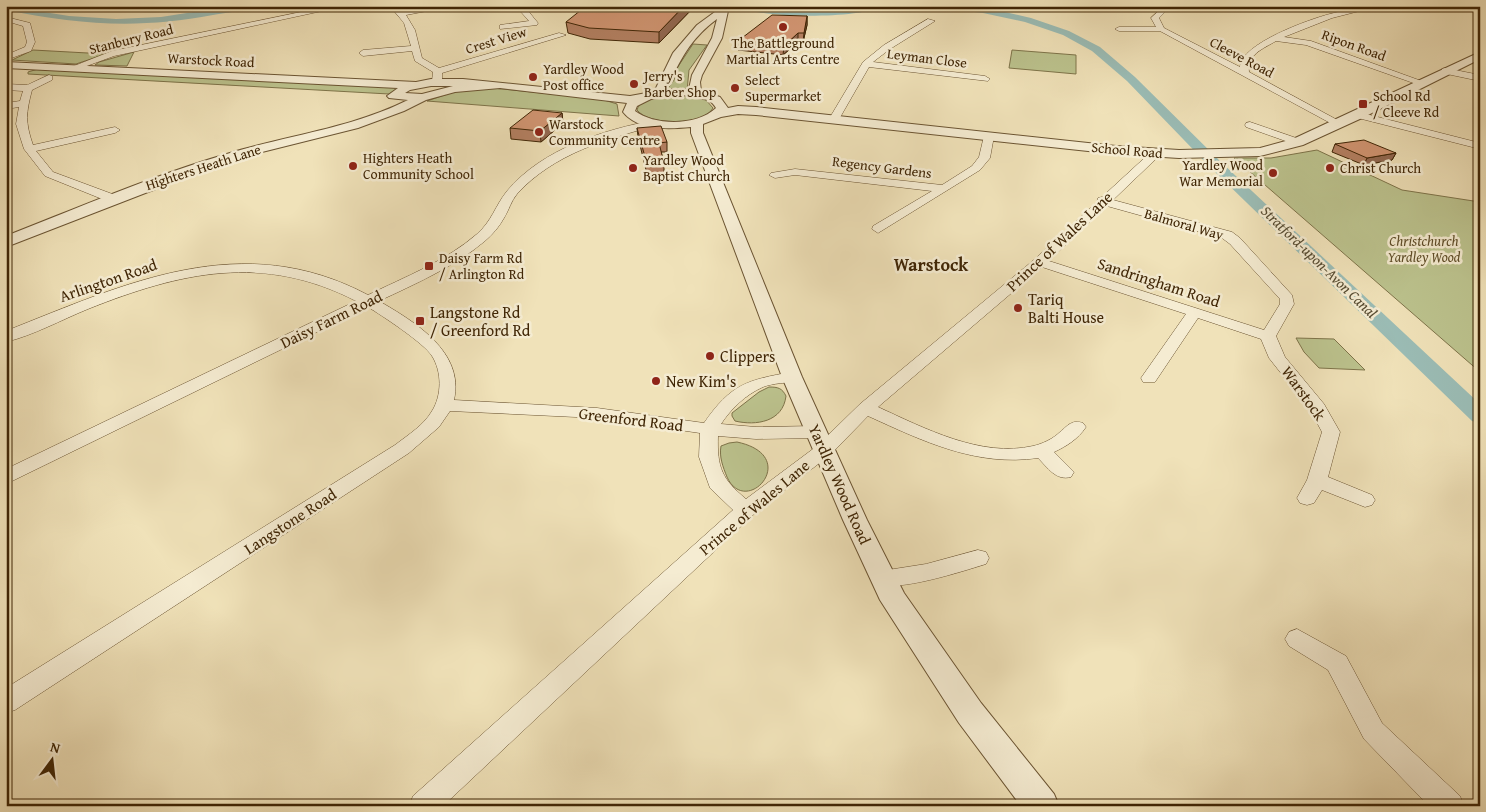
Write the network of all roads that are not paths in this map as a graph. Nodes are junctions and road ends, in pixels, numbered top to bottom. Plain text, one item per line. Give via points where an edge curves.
1 (342, 6) edge
2 (394, 6) edge
3 (450, 6) edge
4 (531, 6) edge
5 (576, 6) edge
6 (1168, 6) edge
7 (1376, 6) edge
8 (590, 7) edge
9 (726, 9) edge
10 (402, 13) junction
11 (6, 19) edge
12 (931, 21) dead end
13 (503, 27) dead end
14 (700, 27) junction
15 (720, 28) junction
16 (1119, 29) dead end
17 (1161, 29) junction
18 (562, 35) dead end
19 (1275, 38) junction
20 (688, 42) junction
21 (715, 43) junction
22 (416, 48) junction
23 (1203, 52) junction
24 (363, 53) dead end
25 (1242, 55) junction
26 (1480, 55) edge
27 (6, 58) edge
28 (866, 64) junction
29 (73, 68) junction
30 (1445, 71) junction
31 (1244, 75) junction
32 (6, 76) edge
33 (49, 78) junction
34 (1480, 78) edge
35 (985, 79) dead end
36 (441, 81) junction
37 (1422, 83) junction
38 (414, 85) junction
39 (28, 88) junction
40 (697, 94) junction
41 (654, 95) junction
42 (400, 101) junction
43 (718, 101) junction
44 (636, 102) junction
45 (24, 103) junction
46 (6, 106) edge
47 (756, 111) junction
48 (717, 114) junction
49 (1358, 115) junction
50 (637, 118) junction
51 (834, 119) junction
52 (655, 123) junction
53 (1338, 123) junction
54 (1250, 125) dead end
55 (697, 127) junction
56 (628, 129) junction
57 (115, 130) dead end
58 (989, 136) junction
59 (1298, 142) junction
60 (1480, 146) edge
61 (29, 149) junction
62 (1156, 153) junction
63 (775, 175) dead end
64 (944, 189) junction
65 (112, 198) junction
66 (1102, 201) junction
67 (878, 229) dead end
68 (6, 242) edge
69 (1040, 262) junction
70 (370, 300) junction
71 (1195, 312) junction
72 (6, 336) edge
73 (1268, 336) junction
74 (792, 377) junction
75 (1148, 378) dead end
76 (444, 405) junction
77 (866, 408) junction
78 (1077, 427) dead end
79 (709, 429) junction
80 (821, 441) junction
81 (1042, 450) junction
82 (1064, 472) dead end
83 (6, 477) edge
84 (1317, 480) junction
85 (1306, 498) dead end
86 (1365, 500) dead end
87 (746, 510) junction
88 (978, 558) dead end
89 (883, 578) junction
90 (1297, 638) dead end
91 (6, 702) edge
92 (423, 806) edge
93 (1042, 806) edge
94 (1450, 806) edge

1 - 29 street, Stanbury Road via 112,54
2 - 10 street
3 - 10 street
4 - 13 street via 525,12 534,23
5 - 8 street
6 - 17 street via 1155,18
7 - 19 street via 1330,16
9 - 14 street
9 - 15 street
10 - 22 street via 410,25
11 - 27 street via 27,25 31,42 28,49
12 - 28 street via 887,47
14 - 15 street
14 - 20 street
15 - 21 street
16 - 17 street
17 - 23 street, Cleeve Road
18 - 36 street, Crest View via 499,52
19 - 25 street
19 - 37 street, Ripon Road via 1308,43
20 - 21 street
20 - 41 street via 677,55 661,89
21 - 40 street via 703,60 694,87
22 - 24 street
22 - 36 street via 418,59
23 - 25 street
23 - 31 street, Cleeve Road
25 - 31 street
26 - 30 street, School Road
28 - 35 street, Leyman Close
28 - 51 street
29 - 32 street, Warstock Road via 31,67
29 - 38 street, Warstock Road
30 - 34 street
30 - 37 street, School Road
31 - 53 street, Cleeve Road
32 - 33 street, Warstock Road
32 - 39 street
33 - 39 street
33 - 42 street, Warstock Road
36 - 38 street
36 - 42 street, Highters Heath Lane via 422,98
36 - 44 street
37 - 49 street, School Road
38 - 42 street via 401,90
39 - 45 street
40 - 41 street, School Road
40 - 43 street, School Road
41 - 44 street, School Road
42 - 65 street, Highters Heath Lane via 372,120 225,158
43 - 47 street, School Road
43 - 48 street via 722,109
44 - 50 street via 630,112
45 - 46 street
45 - 61 street via 22,124
47 - 48 street, School Road
47 - 51 street, School Road
48 - 55 street, School Road
49 - 53 street, School Road
49 - 60 street
50 - 52 street
50 - 56 street
51 - 58 street, School Road
52 - 55 street
52 - 56 street, Daisy Farm Road
53 - 59 street, School Road
54 - 59 street
55 - 74 street, Yardley Wood Road
56 - 70 street, Daisy Farm Road via 598,139 527,177 511,194 494,224 479,239 450,259
57 - 61 street
58 - 62 street, School Road
58 - 64 street, Regency Gardens via 984,158 976,168
59 - 62 street, School Road via 1260,152
61 - 65 street via 49,174
62 - 66 street, Prince of Wales Lane
63 - 64 street, Regency Gardens via 795,172
64 - 67 street
65 - 68 street, Highters Heath Lane
66 - 69 street, Prince of Wales Lane
66 - 73 street, Balmoral Way via 1227,235 1235,241 1287,298
69 - 71 street, Sandringham Road
69 - 77 street, Prince of Wales Lane
70 - 72 street, Arlington Road via 326,281 289,271 255,268 215,270 173,276 132,287
70 - 76 street, Langstone Road via 440,354 449,382
70 - 83 street, Daisy Farm Road
71 - 73 street, Sandringham Road
71 - 75 street
73 - 84 street, Warstock via 1277,358 1318,408 1331,432
74 - 79 street via 758,382 724,407
74 - 80 street, Yardley Wood Road
76 - 79 street, Greenford Road via 597,413
76 - 91 street, Langstone Road via 434,422 402,449
77 - 80 street, Prince of Wales Lane
77 - 81 street via 938,440 981,452 1012,456
78 - 81 street via 1060,442
79 - 80 street, Greenford Road
79 - 87 street via 708,457 720,488
80 - 87 street, Prince of Wales Lane
80 - 89 street, Yardley Wood Road
81 - 82 street
84 - 85 street, Warstock
84 - 86 street
87 - 92 street, Prince of Wales Lane
88 - 89 street via 926,572
89 - 93 street, Yardley Wood Road via 894,600 970,713
90 - 94 street via 1338,663 1373,731

